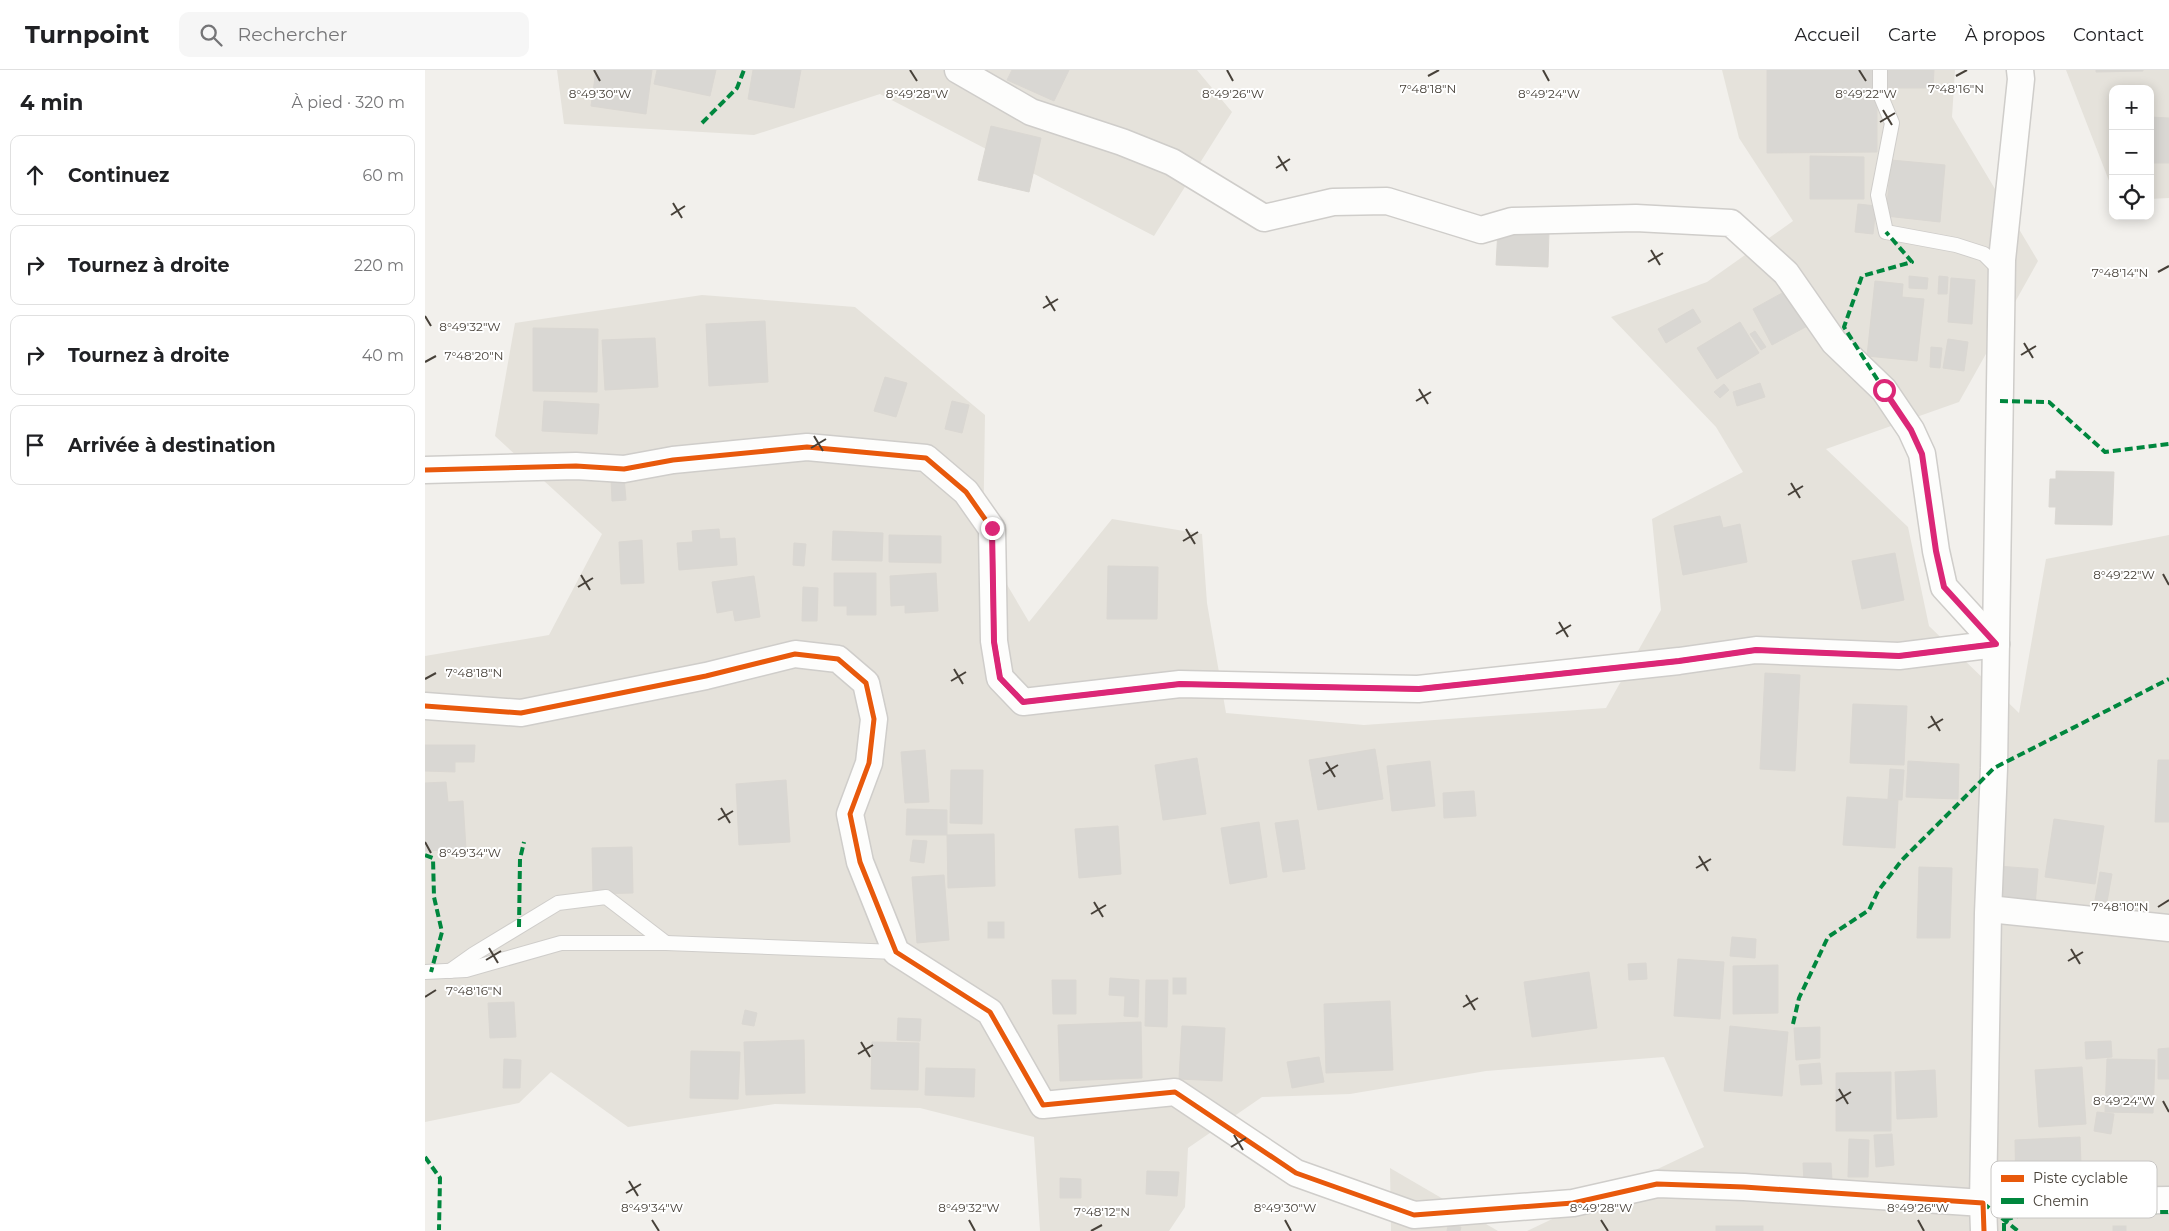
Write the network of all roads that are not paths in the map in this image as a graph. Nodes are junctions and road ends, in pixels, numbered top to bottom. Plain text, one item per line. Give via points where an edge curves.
1 (958, 70) edge
2 (1880, 70) edge
3 (2020, 70) edge
4 (2001, 271) junction
5 (425, 470) edge
6 (1996, 644) junction
7 (425, 706) edge
8 (1989, 909) junction
9 (2169, 928) edge
10 (666, 943) junction
11 (896, 952) junction
12 (451, 971) junction
13 (425, 972) edge
14 (1983, 1204) junction
15 (1991, 1204) edge
16 (1984, 1231) edge

1 - 6 street via 1031,112 1172,162 1264,218 1333,202 1387,201 1481,230 1512,221 1636,218 1731,223 1786,274 1834,342 1884,390 1911,430 1922,454 1944,587
2 - 4 lane via 1880,94 1892,123 1878,195 1886,232 1984,254
3 - 4 street
4 - 6 street
5 - 6 street via 576,466 624,469 673,460 807,447 926,458 966,492 992,528 994,642 1000,678 1023,702 1180,684 1419,689 1756,650 1899,656
6 - 8 street
7 - 11 street via 521,712 706,676 795,654 838,659 866,683 868,692 873,719 869,763 850,814 860,862
8 - 9 street
8 - 14 street
10 - 11 lane
10 - 12 lane via 561,943
10 - 12 lane via 606,897 558,903
11 - 14 street via 990,1012 1043,1105 1175,1092 1296,1174 1414,1215 1573,1203 1657,1184
12 - 13 lane
14 - 15 street
14 - 16 street

